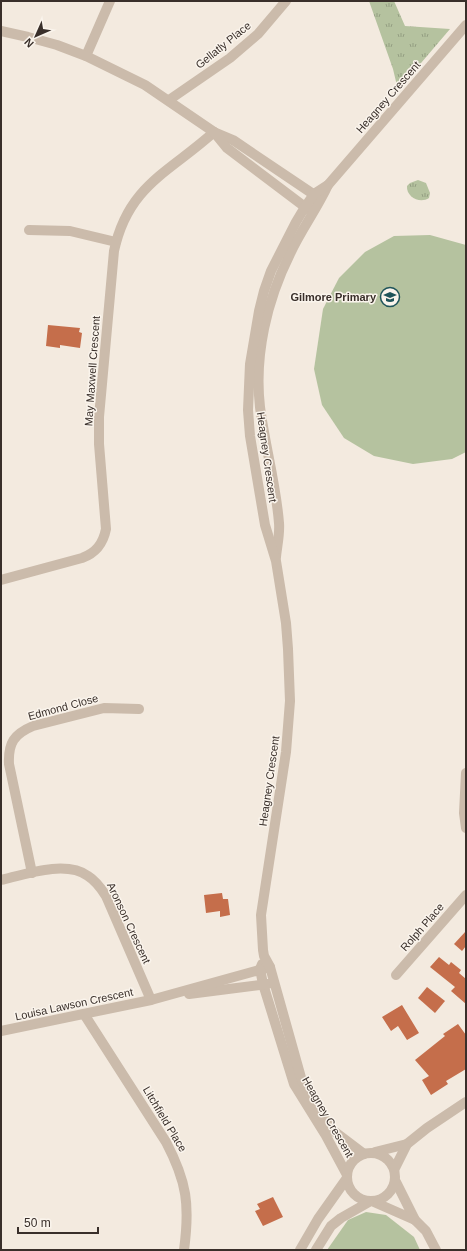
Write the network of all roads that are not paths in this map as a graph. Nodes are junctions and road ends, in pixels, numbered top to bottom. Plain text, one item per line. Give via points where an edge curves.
1 (110, 1) edge
2 (286, 1) edge
3 (466, 25) edge
4 (1, 31) edge
5 (86, 56) junction
6 (169, 100) junction
7 (214, 132) junction
8 (318, 197) junction
9 (309, 210) junction
10 (29, 230) dead end
11 (116, 242) junction
12 (257, 346) junction
13 (248, 406) junction
14 (260, 406) junction
15 (276, 560) junction
16 (1, 580) edge
17 (139, 709) dead end
18 (466, 774) edge
19 (466, 828) edge
20 (32, 873) junction
21 (1, 880) edge
22 (466, 895) edge
23 (265, 968) junction
24 (396, 975) dead end
25 (268, 984) junction
26 (151, 1000) junction
27 (84, 1014) junction
28 (1, 1034) edge
29 (466, 1102) edge
30 (316, 1112) junction
31 (409, 1142) junction
32 (374, 1152) junction
33 (364, 1154) junction
34 (395, 1168) junction
35 (347, 1176) junction
36 (396, 1182) junction
37 (371, 1202) junction
38 (415, 1220) junction
39 (184, 1250) edge
40 (300, 1250) edge
41 (316, 1250) edge
42 (436, 1250) edge

1 - 5 street
2 - 6 street, Gellatly Place via 258,34 230,58
3 - 8 street, Heagney Crescent
4 - 5 street
5 - 6 street via 145,85
6 - 7 street
7 - 8 street via 233,140
7 - 9 street via 227,148
7 - 11 street, May Maxwell Crescent via 145,188 122,223
8 - 9 street, Heagney Crescent
9 - 12 street, Heagney Crescent via 296,222 271,270 264,291
10 - 11 street via 70,231
11 - 16 street, May Maxwell Crescent via 99,417 106,529 104,538 90,555
12 - 13 street, Heagney Crescent via 250,364
12 - 14 street, Heagney Crescent
13 - 14 street
13 - 15 street, Heagney Crescent via 250,436 265,525
14 - 15 street, Heagney Crescent via 279,525
15 - 23 street, Heagney Crescent via 286,623 290,701 286,752 261,915
17 - 20 street, Edmond Close via 104,708 33,726 17,735 9,751 9,764
18 - 19 street
20 - 21 street, Aronson Crescent
20 - 26 street, Aronson Crescent via 67,868 82,872 99,884
22 - 24 street, Rolph Place
23 - 25 street, Heagney Crescent
23 - 26 street, Louisa Lawson Crescent
25 - 26 street, Louisa Lawson Crescent
25 - 30 street, Heagney Crescent via 302,1081
26 - 27 street, Louisa Lawson Crescent
27 - 28 street, Louisa Lawson Crescent
27 - 39 street, Litchfield Place via 177,1163 186,1198 188,1224
29 - 31 street
30 - 33 street, Heagney Crescent via 331,1129
30 - 35 street, Heagney Crescent
31 - 32 street
31 - 34 street
32 - 33 street
32 - 34 street via 390,1160
33 - 35 street via 355,1158
34 - 36 street
35 - 37 street via 349,1187 354,1194
35 - 40 street
36 - 37 street via 392,1192 384,1199
36 - 38 street
37 - 38 street
37 - 41 street via 331,1226
38 - 42 street via 426,1231

